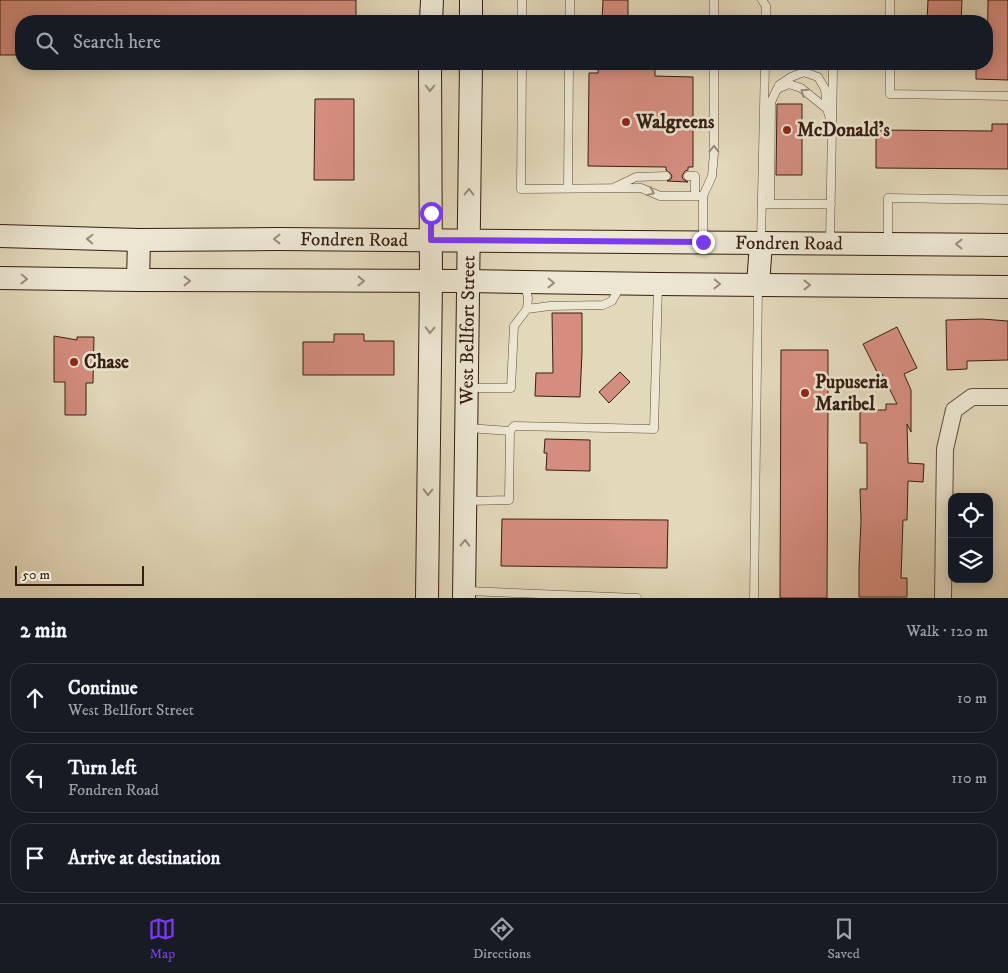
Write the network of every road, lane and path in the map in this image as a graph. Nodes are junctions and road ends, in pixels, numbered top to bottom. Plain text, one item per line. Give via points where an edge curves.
1 (432, 0) edge
2 (471, 0) edge
3 (522, 0) edge
4 (570, 0) edge
5 (714, 0) edge
6 (762, 0) edge
7 (890, 0) edge
8 (431, 15) edge
9 (471, 15) edge
10 (522, 15) edge
11 (570, 15) edge
12 (714, 15) edge
13 (766, 15) edge
14 (890, 15) edge
15 (430, 70) edge
16 (470, 70) edge
17 (522, 70) edge
18 (569, 70) edge
19 (714, 70) edge
20 (765, 70) edge
21 (832, 70) dead end
22 (890, 70) edge
23 (777, 89) junction
24 (1008, 96) edge
25 (827, 110) junction
26 (833, 128) junction
27 (666, 176) dead end
28 (688, 176) dead end
29 (568, 188) junction
30 (613, 188) junction
31 (695, 196) junction
32 (704, 196) junction
33 (1008, 200) edge
34 (766, 204) junction
35 (831, 204) junction
36 (0, 236) edge
37 (139, 240) junction
38 (431, 240) junction
39 (468, 240) junction
40 (703, 242) junction
41 (761, 243) junction
42 (830, 243) junction
43 (888, 243) junction
44 (1008, 245) edge
45 (0, 278) edge
46 (138, 280) junction
47 (431, 281) junction
48 (468, 281) junction
49 (525, 282) junction
50 (617, 284) junction
51 (658, 284) junction
52 (758, 285) junction
53 (1008, 287) edge
54 (527, 309) junction
55 (467, 388) junction
56 (1008, 397) edge
57 (466, 428) junction
58 (510, 431) junction
59 (465, 501) junction
60 (427, 594) edge
61 (464, 595) edge
62 (637, 598) edge
63 (754, 598) edge
64 (943, 598) edge

1 - 8 main road
2 - 9 main road
3 - 10 lane
4 - 11 lane
5 - 12 lane
6 - 13 lane
7 - 14 lane
15 -> 38 main road, West Bellfort Street
39 -> 16 main road, West Bellfort Street
17 - 29 lane via 521,189
18 - 29 lane
32 -> 19 lane via 712,176 714,153
20 - 34 lane
21 - 26 lane
22 - 24 lane via 890,94
25 -> 23 lane via 802,88 789,84
23 - 25 lane via 791,76 804,72 818,77 824,89
23 - 34 lane via 771,102
25 - 26 lane
26 - 35 lane
27 - 30 lane via 636,177
28 - 31 lane via 695,176
29 - 30 lane
30 -> 31 lane via 641,188 660,196
31 - 32 lane
32 - 40 lane
33 - 43 lane via 888,198
34 - 35 lane
34 - 41 lane
35 - 42 lane
37 -> 36 main road, Fondren Road
38 -> 37 main road, Fondren Road
37 - 46 main road
38 - 39 main road, Fondren Road
38 - 47 main road, West Bellfort Street
39 - 40 main road, Fondren Road
39 - 48 main road, West Bellfort Street
40 - 41 main road, Fondren Road
41 - 42 main road, Fondren Road
41 - 52 main road
42 - 43 main road, Fondren Road
44 -> 43 main road, Fondren Road
45 -> 46 main road
46 -> 47 main road
47 - 48 main road
47 -> 60 main road, West Bellfort Street
48 - 49 main road
48 - 55 main road, West Bellfort Street
49 -> 50 main road
49 - 54 lane
50 - 51 main road
50 - 54 lane via 612,301 603,305
51 -> 52 main road
51 - 58 lane via 654,429 514,426
52 -> 53 main road
52 - 63 lane
54 - 55 lane via 514,326 511,388
55 - 57 main road, West Bellfort Street
56 - 64 street via 972,396 954,410 945,450
57 - 58 lane
57 - 59 main road, West Bellfort Street
58 - 59 lane via 509,500
61 -> 59 main road, West Bellfort Street
60 - 61 main road
61 - 62 lane

